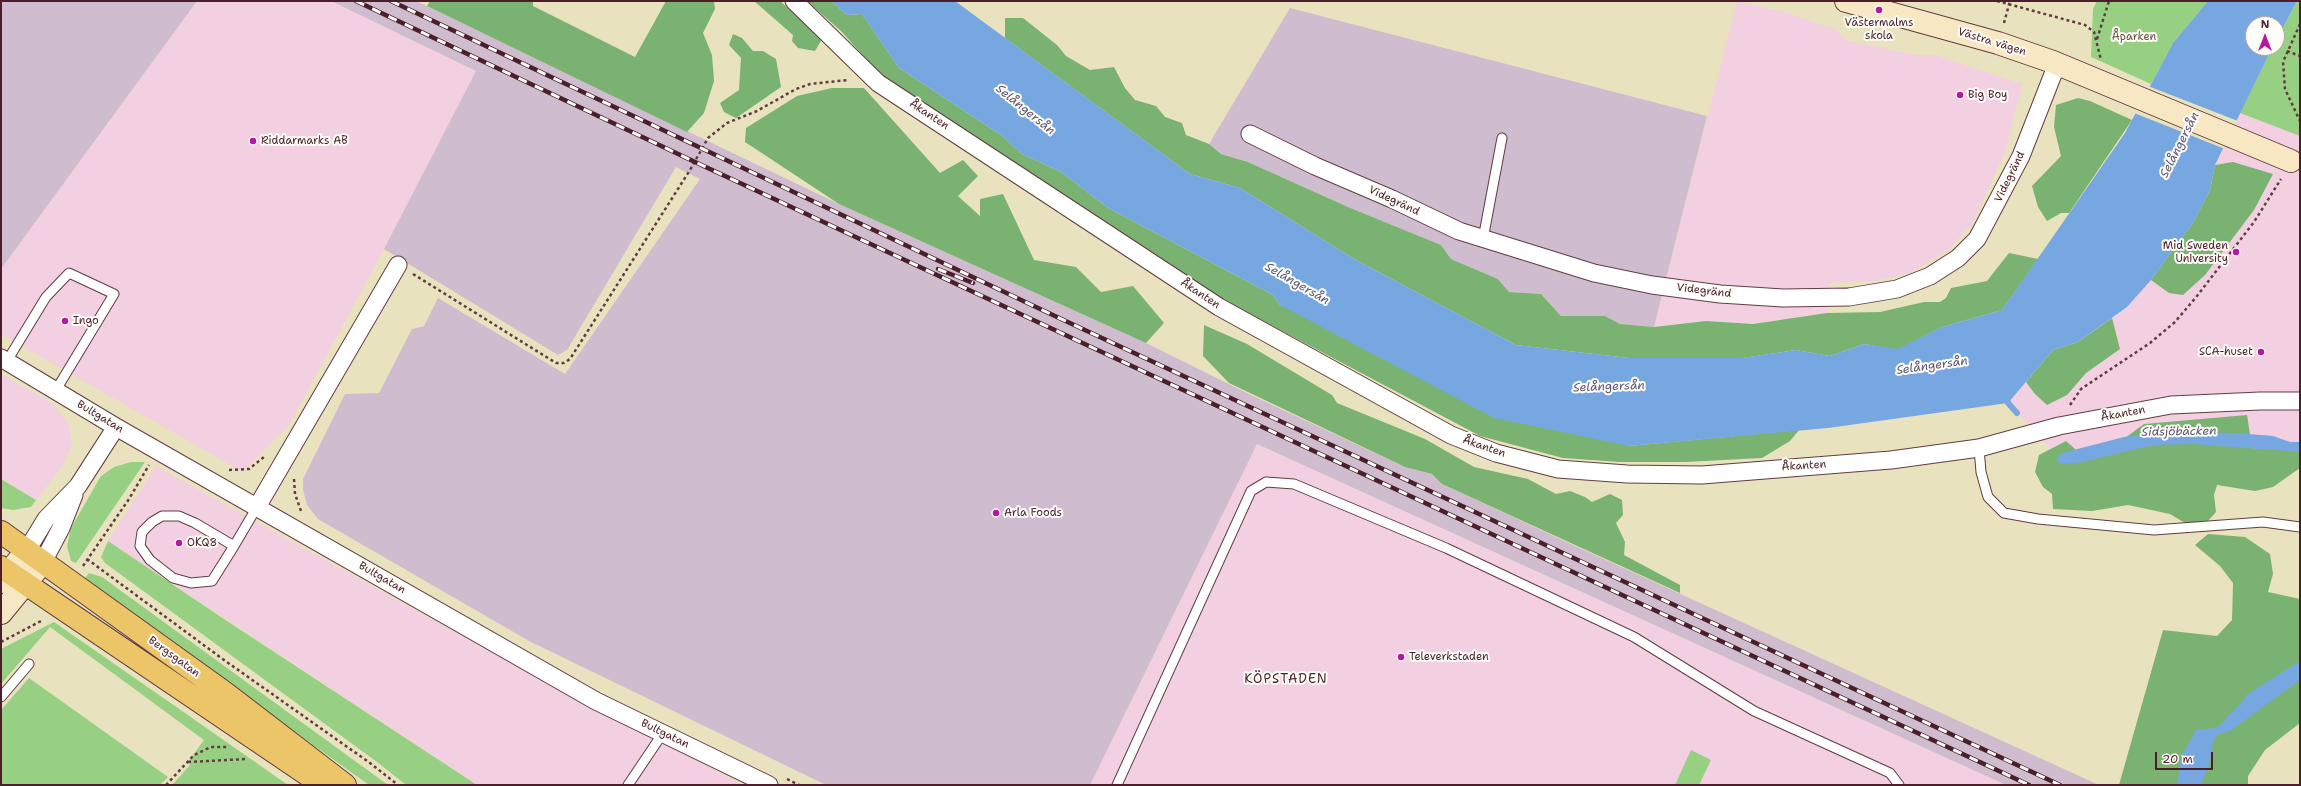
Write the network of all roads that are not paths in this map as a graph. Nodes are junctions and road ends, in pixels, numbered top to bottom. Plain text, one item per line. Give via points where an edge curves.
1 (794, 1) edge
2 (1846, 1) edge
3 (2057, 64) junction
4 (1250, 134) dead end
5 (1502, 138) dead end
6 (2291, 161) road end
7 (1482, 239) junction
8 (398, 265) road end
9 (4, 360) edge
10 (56, 390) junction
11 (2300, 401) edge
12 (116, 427) junction
13 (1979, 448) junction
14 (257, 507) junction
15 (2300, 527) edge
16 (1, 532) edge
17 (234, 546) junction
18 (35, 556) junction
19 (9, 577) edge
20 (1, 613) edge
21 (29, 664) dead end
22 (1, 697) edge
23 (663, 733) junction
24 (777, 781) edge
25 (323, 785) edge
26 (345, 785) edge
27 (628, 785) edge
28 (1117, 785) edge
29 (1899, 785) edge

1 - 13 street, Åkanten via 878,83 1219,307 1451,435 1496,453 1558,468 1628,474 1702,475 1891,460
2 - 3 street, Västra vägen via 1998,43
3 - 6 street, Västra vägen
3 - 7 street, Videgränd via 2021,156 1977,239 1958,258 1930,276 1897,289 1849,297 1783,298 1720,294 1594,273
4 - 7 street, Videgränd via 1458,232
5 - 7 lane
8 - 14 street
9 - 10 street, Bultgatan
9 - 10 lane via 46,297 69,273 114,294
10 - 12 street, Bultgatan
11 - 13 street, Åkanten via 2171,406 2058,426
12 - 14 street, Bultgatan
12 - 18 street via 78,486 61,528
13 - 15 lane via 1981,472 1988,497 2004,513 2038,519 2154,530 2263,522
14 - 17 lane
14 - 23 street, Bultgatan via 596,701
16 - 18 highway, Bergsgatan
17 - 17 lane via 212,581 191,583 173,578 150,560 140,546 142,532 162,516 179,516 196,523
18 - 19 street
18 - 26 highway, Bergsgatan via 225,693
19 - 20 street
19 - 25 highway, Bergsgatan
21 - 22 lane
23 - 24 street, Bultgatan
23 - 27 lane
28 - 29 lane via 1251,491 1266,482 1294,484 1446,548 1627,634 1754,711 1890,773

